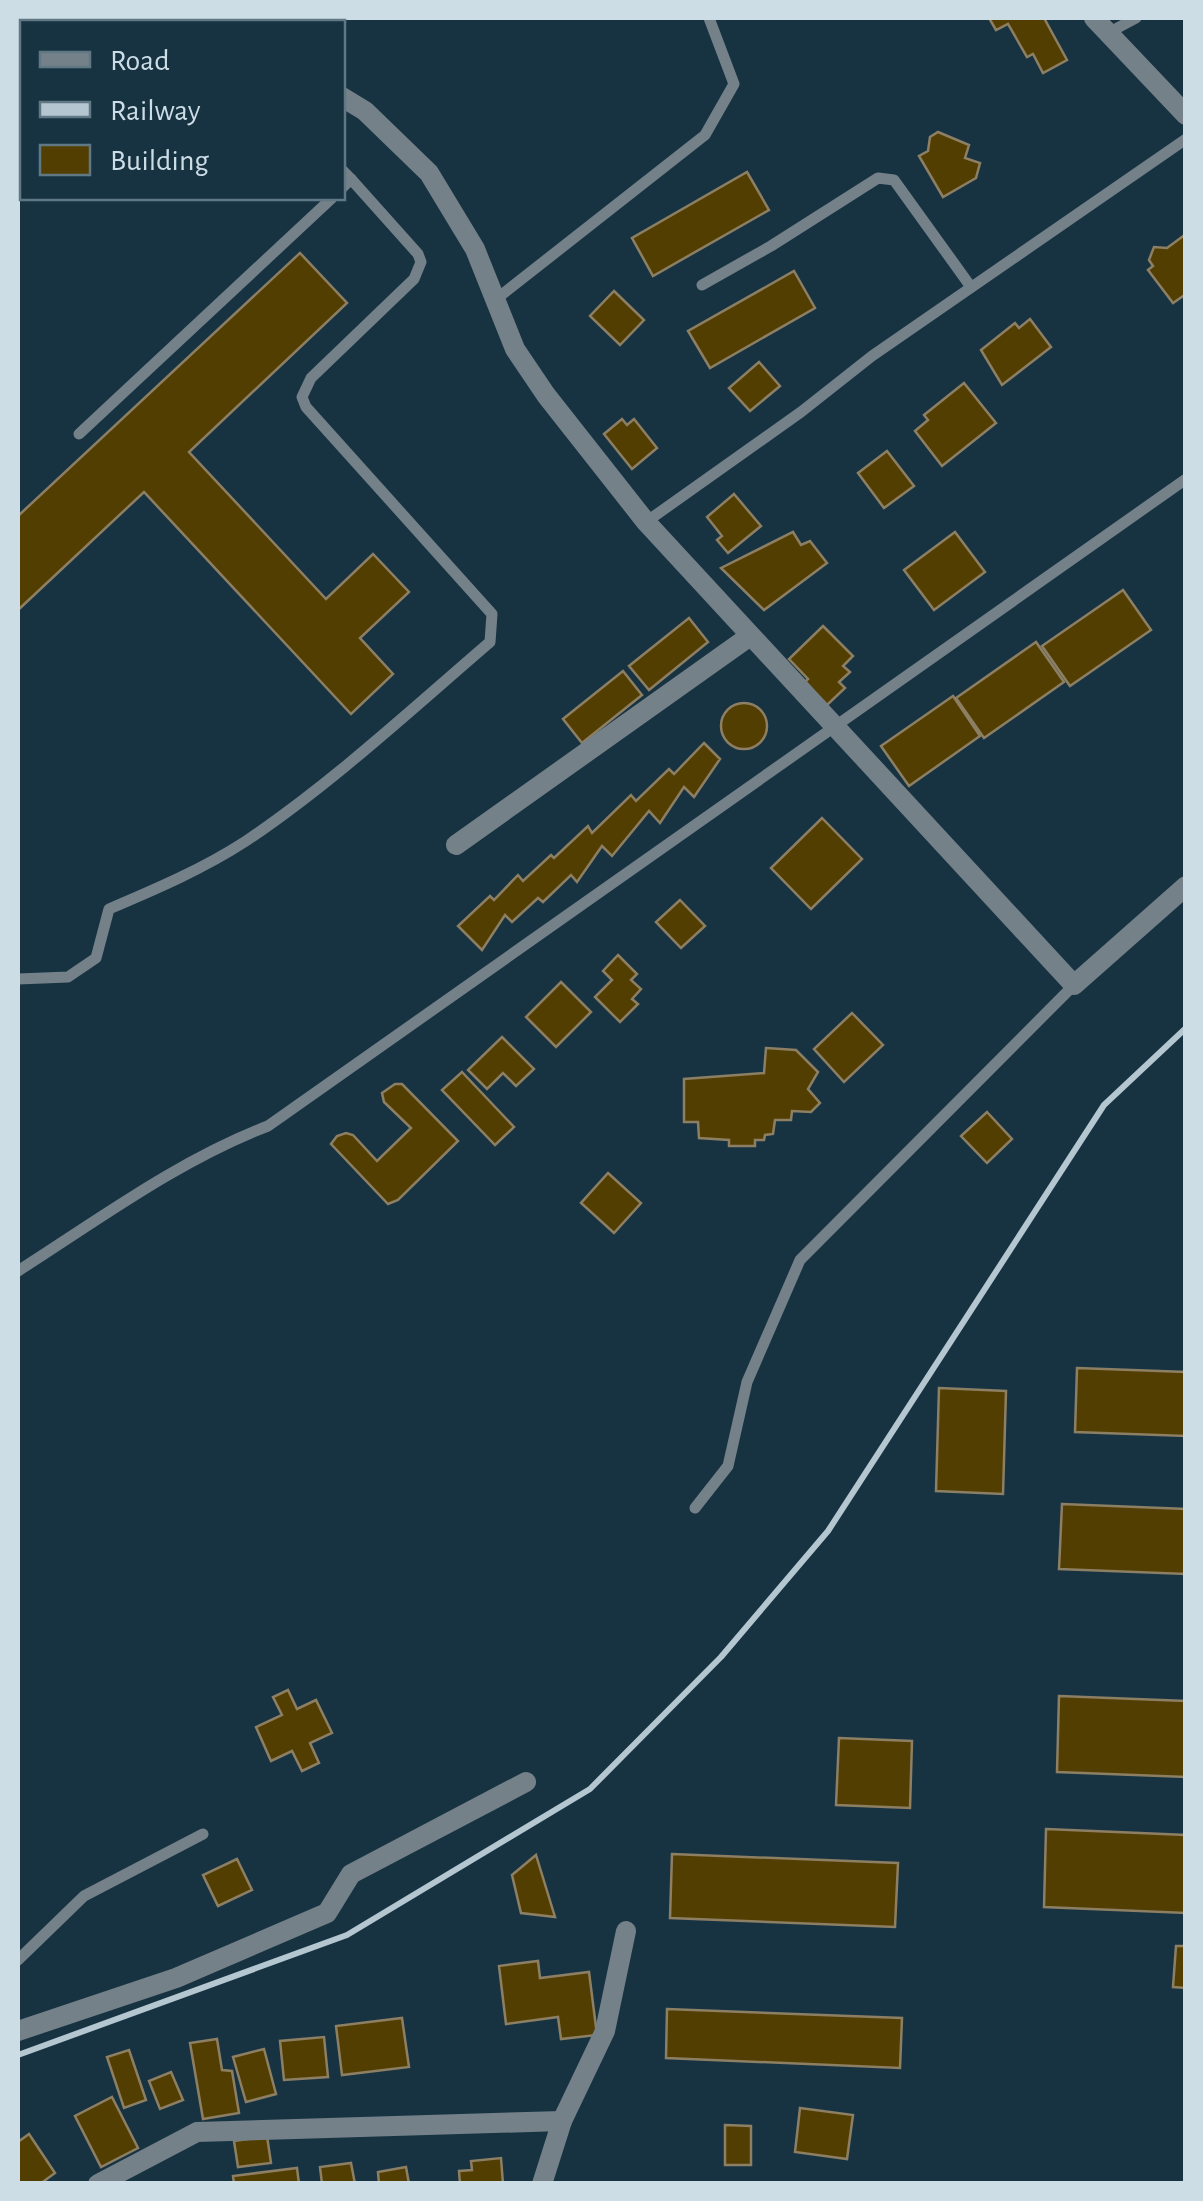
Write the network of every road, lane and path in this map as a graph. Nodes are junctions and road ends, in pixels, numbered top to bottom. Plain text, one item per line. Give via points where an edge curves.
1 (709, 18) edge
2 (1136, 18) edge
3 (1101, 25) edge
4 (345, 99) edge
5 (1186, 115) edge
6 (1186, 139) edge
7 (345, 179) edge
8 (330, 200) edge
9 (702, 286) dead end
10 (972, 288) junction
11 (495, 300) junction
12 (79, 434) dead end
13 (1186, 479) edge
14 (646, 522) junction
15 (750, 636) junction
16 (835, 726) junction
17 (456, 845) dead end
18 (1186, 886) edge
19 (18, 978) edge
20 (1074, 985) junction
21 (18, 1270) edge
22 (696, 1508) dead end
23 (526, 1782) dead end
24 (203, 1834) dead end
25 (626, 1932) dead end
26 (18, 1960) edge
27 (18, 2032) edge
28 (562, 2121) junction
29 (98, 2184) edge
30 (542, 2184) edge

1 - 11 lane via 734,84 705,134
2 - 3 lane
3 - 5 street
4 - 11 street via 428,173 475,248
6 - 10 lane
7 - 19 lane via 421,262 414,279 311,378 302,397 492,614 490,642 247,840 109,909 96,958 68,977
8 - 12 lane
9 - 10 lane via 878,178 894,180
10 - 14 lane
11 - 14 street via 515,349 546,395
13 - 16 lane
14 - 15 street
15 - 16 street
15 - 17 street
16 - 20 street
16 - 21 lane via 268,1126 200,1158
18 - 20 street
20 - 22 lane via 800,1260 747,1382 728,1466
23 - 27 street via 351,1874 327,1913 176,1978
24 - 26 lane via 84,1896
25 - 28 street via 605,2031
28 - 29 street via 197,2132
28 - 30 street

